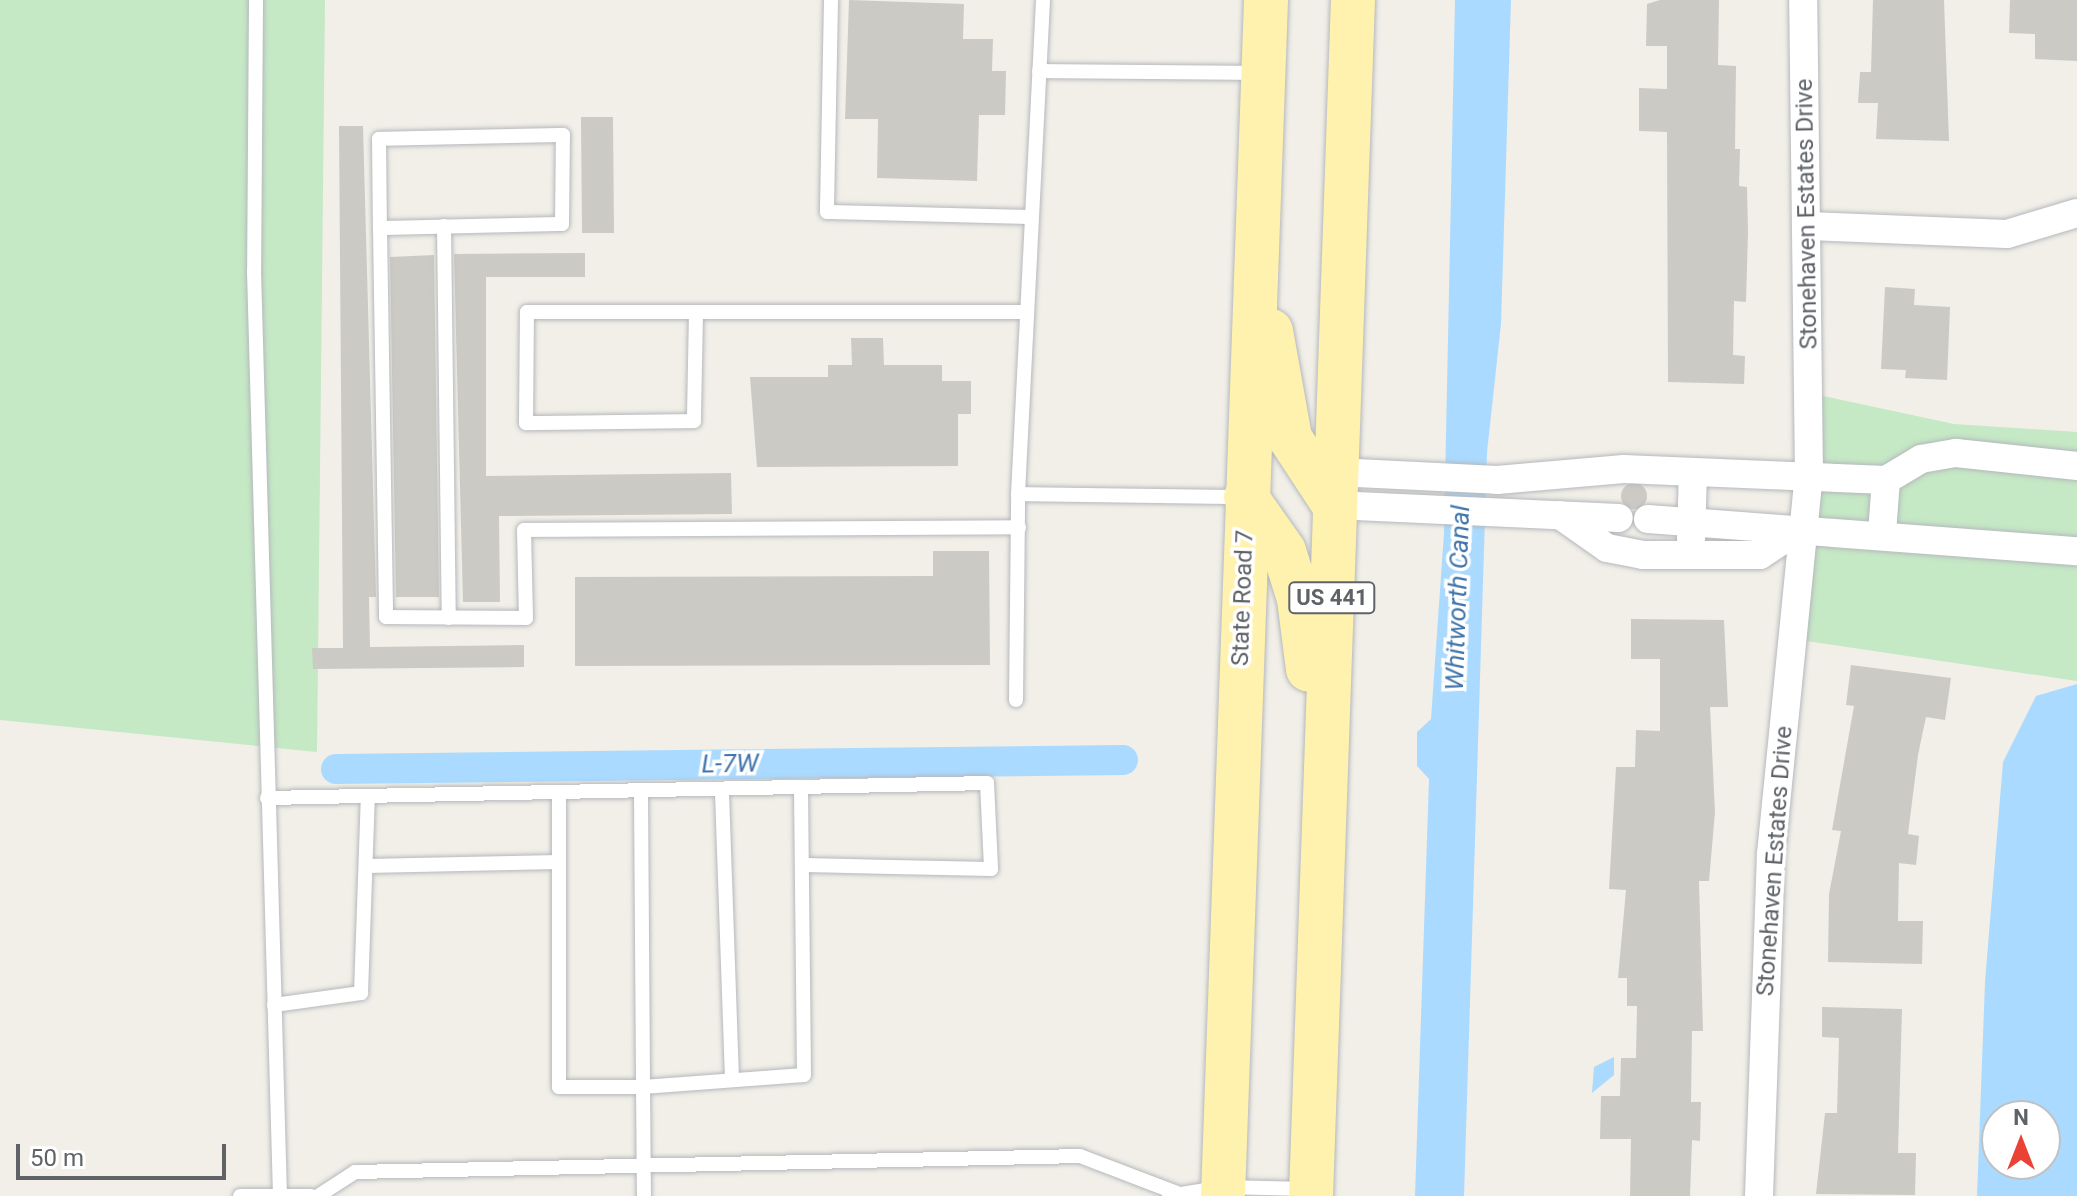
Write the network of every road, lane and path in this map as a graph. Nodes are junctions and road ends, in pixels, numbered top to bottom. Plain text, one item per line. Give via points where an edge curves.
1 (256, 0) edge
2 (831, 0) edge
3 (1043, 0) edge
4 (1266, 0) edge
5 (1353, 0) edge
6 (1803, 0) edge
7 (1039, 71) junction
8 (1264, 73) junction
9 (2077, 213) edge
10 (1032, 217) junction
11 (444, 226) junction
12 (1809, 226) junction
13 (380, 228) junction
14 (1257, 245) junction
15 (696, 312) junction
16 (1027, 312) junction
17 (2077, 466) edge
18 (1693, 472) junction
19 (1809, 476) junction
20 (1886, 480) junction
21 (1335, 488) junction
22 (1018, 494) junction
23 (1246, 497) junction
24 (1560, 515) junction
25 (1619, 518) dead end
26 (1648, 519) dead end
27 (1691, 521) junction
28 (1804, 526) junction
29 (1019, 527) junction
30 (1882, 533) junction
31 (2077, 551) edge
32 (1690, 556) junction
33 (449, 618) junction
34 (1016, 700) dead end
35 (801, 789) junction
36 (722, 793) junction
37 (641, 794) junction
38 (559, 795) junction
39 (368, 797) junction
40 (267, 798) junction
41 (1325, 810) junction
42 (559, 862) junction
43 (805, 865) junction
44 (366, 866) junction
45 (274, 1005) junction
46 (732, 1080) junction
47 (643, 1087) junction
48 (643, 1169) junction
49 (1224, 1192) edge
50 (1311, 1193) edge
51 (1172, 1194) edge
52 (280, 1195) edge
53 (240, 1196) edge
54 (311, 1196) edge
55 (318, 1196) edge
56 (644, 1196) edge
57 (1759, 1196) edge

1 - 40 lane via 254,271
2 - 10 lane via 827,212
3 - 7 lane
4 - 8 main road, State Road 7
5 - 21 main road, US 441
6 - 12 street, Stonehaven Estates Drive
7 - 8 lane
7 - 10 lane
8 - 14 main road, State Road 7
9 - 12 street via 2007,234
10 - 16 lane
11 - 13 lane
11 - 13 lane via 562,224 563,135 379,139
11 - 33 lane
12 - 19 street, Stonehaven Estates Drive
13 - 33 lane via 386,617
14 - 21 main road via 1290,438
14 - 23 main road, State Road 7
15 - 15 lane via 527,312 526,423 694,421
15 - 16 lane
16 - 22 lane
17 - 20 street via 1956,453 1921,459
18 - 19 street
18 - 21 street via 1624,469 1497,480 1437,477
18 - 27 street
19 - 20 street
19 - 28 street, Stonehaven Estates Drive
20 - 30 street
21 - 24 street via 1435,507
21 - 41 main road, US 441
22 - 23 lane
22 - 29 lane
23 - 41 main road via 1284,551 1299,599
23 - 49 main road, State Road 7
24 - 25 street
24 - 32 street via 1589,539 1617,551
26 - 27 street
27 - 28 street
27 - 32 street
28 - 30 street
28 - 32 street via 1760,555
28 - 57 street, Stonehaven Estates Drive via 1771,854
29 - 33 lane via 524,530 526,618
29 - 34 lane
30 - 31 street
35 - 36 lane
35 - 43 lane
35 - 43 lane via 987,783 991,869
36 - 37 lane
36 - 46 lane
37 - 38 lane
37 - 47 lane
38 - 39 lane
38 - 42 lane
39 - 40 lane
39 - 44 lane
40 - 45 lane
41 - 50 main road, US 441
42 - 44 lane
42 - 47 lane via 559,1087
43 - 46 lane via 804,1075
44 - 45 lane via 361,993
45 - 52 lane
46 - 47 lane
47 - 48 lane
48 - 51 lane via 1080,1156
48 - 55 lane via 355,1172
48 - 56 lane
49 - 50 lane
49 - 51 lane
52 - 53 lane
52 - 54 lane

